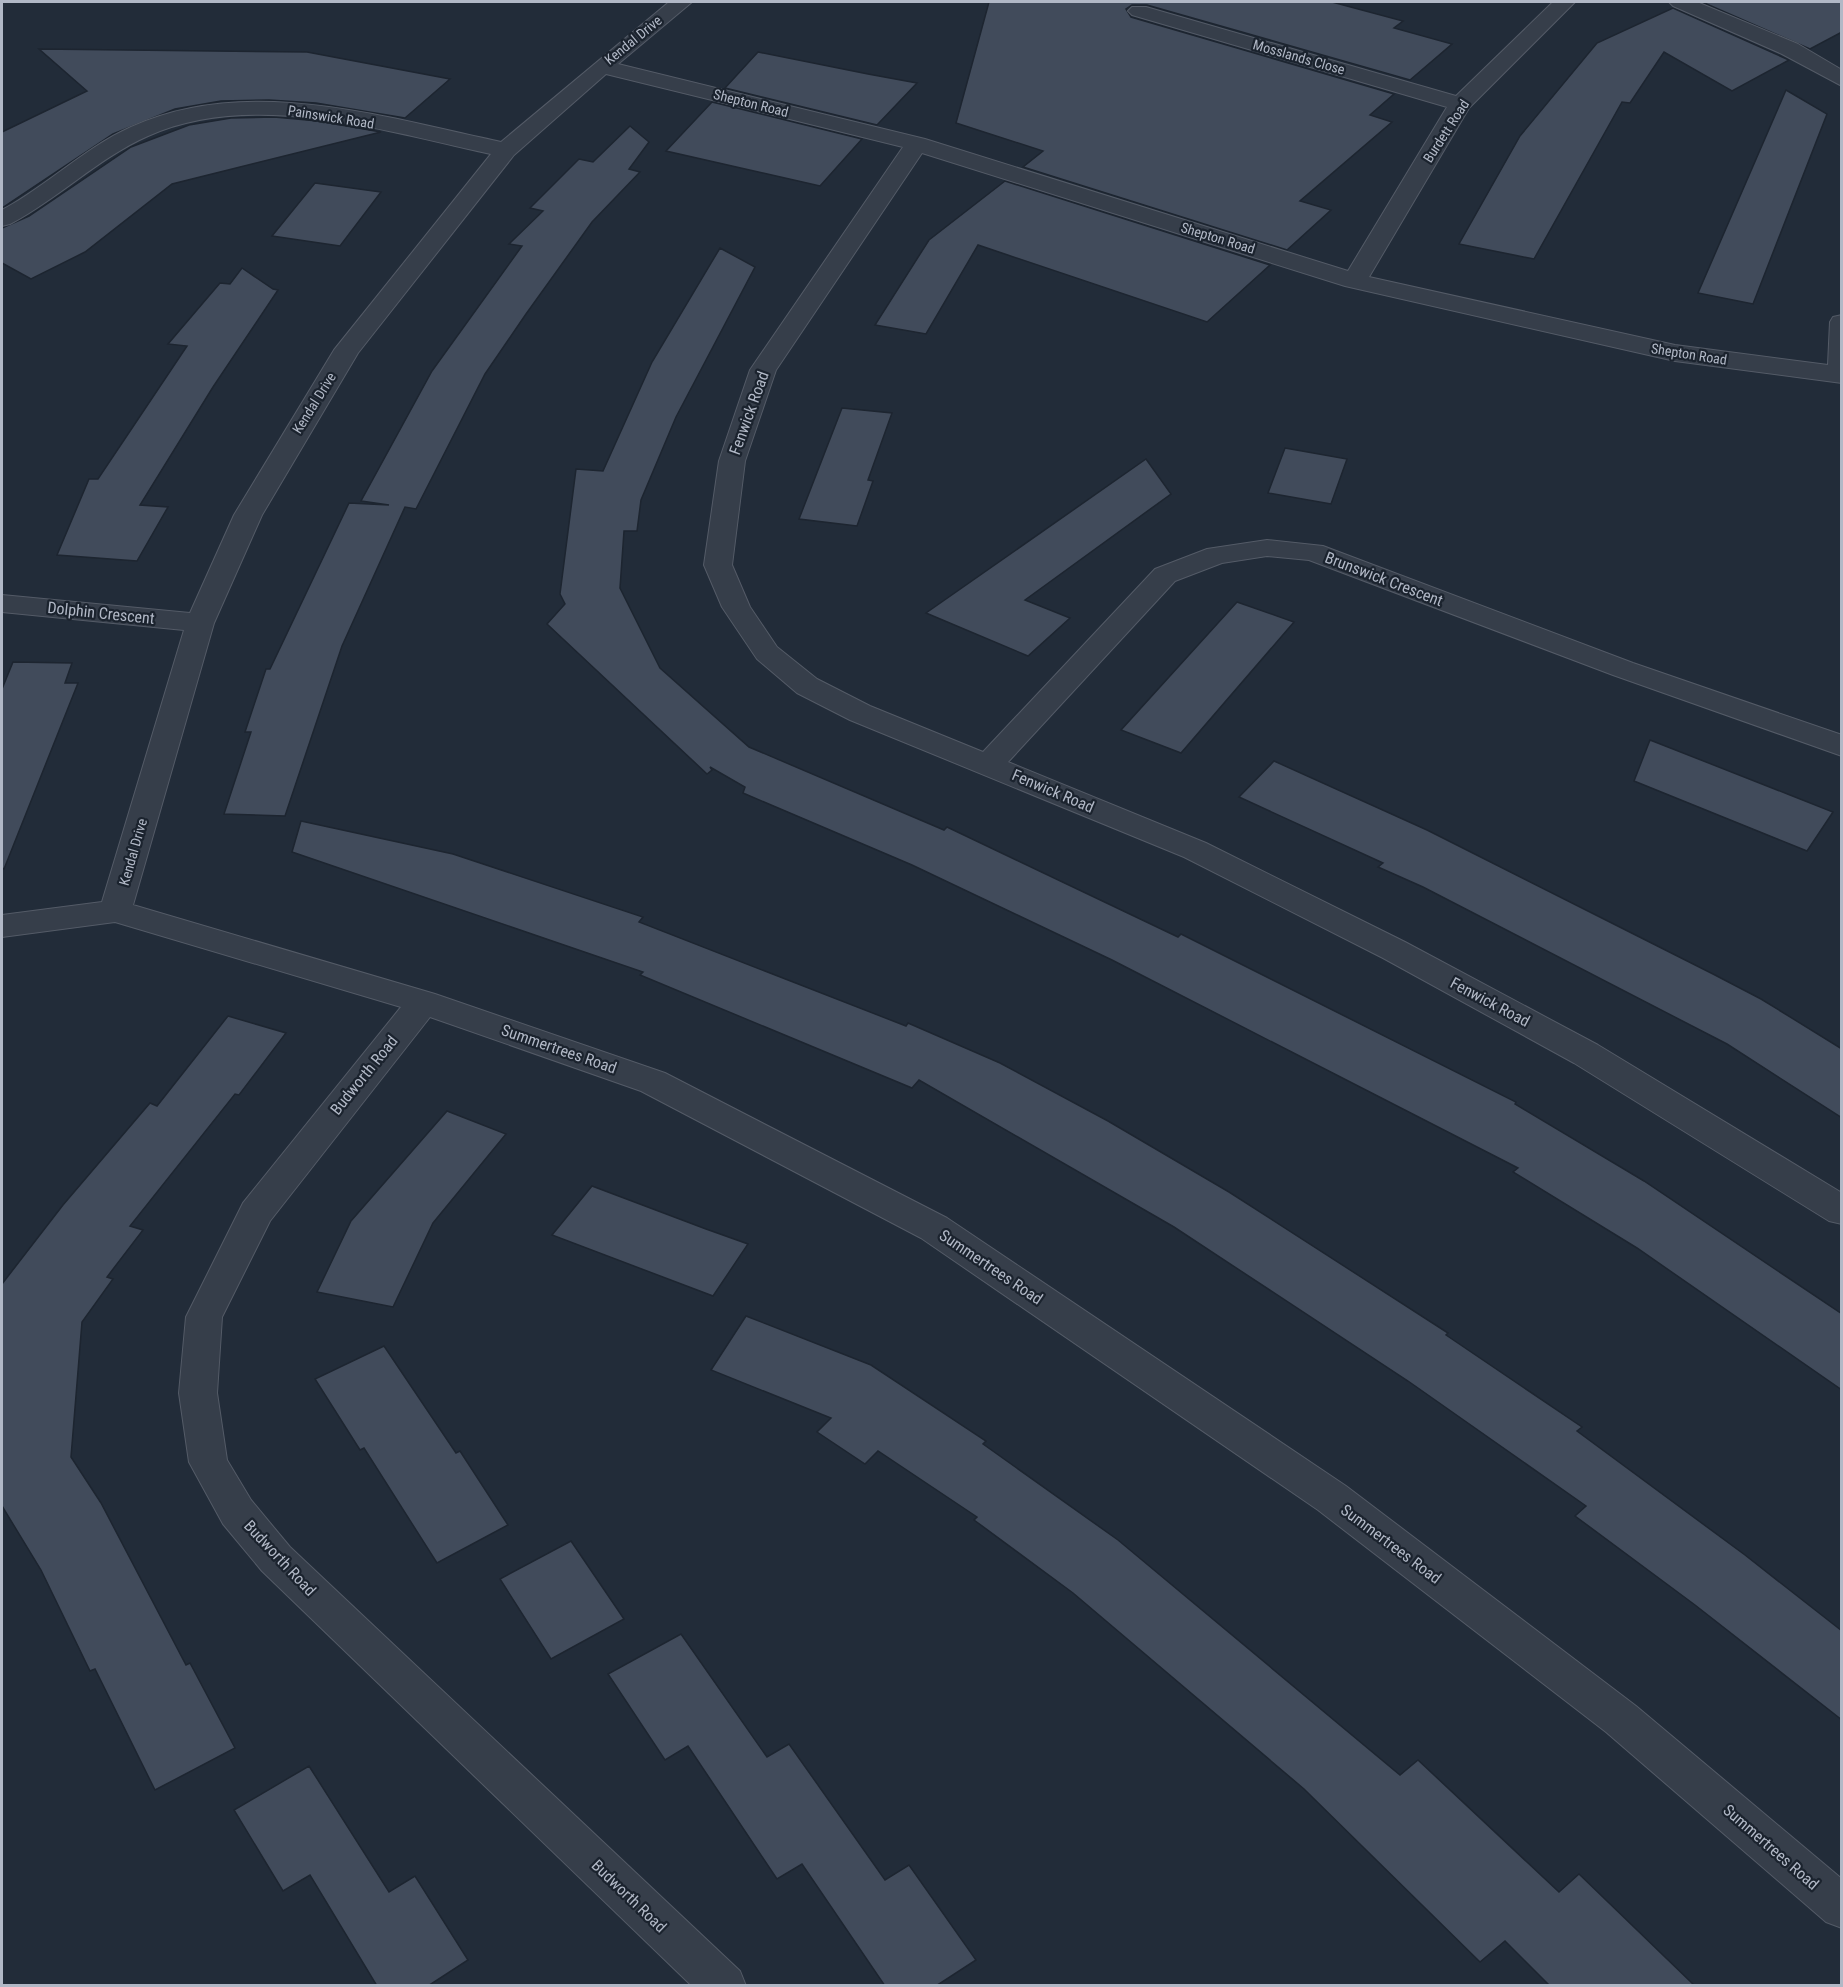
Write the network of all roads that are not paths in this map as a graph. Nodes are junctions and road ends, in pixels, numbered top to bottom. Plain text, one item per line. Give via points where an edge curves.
1 (681, 2) edge
2 (1565, 2) edge
3 (1680, 2) edge
4 (1138, 11) dead end
5 (602, 66) junction
6 (1842, 80) edge
7 (1460, 104) junction
8 (917, 144) junction
9 (507, 150) junction
10 (2, 219) edge
11 (1354, 281) junction
12 (1842, 322) edge
13 (1841, 374) edge
14 (2, 603) edge
15 (200, 624) junction
16 (1842, 746) edge
17 (989, 764) junction
18 (115, 911) junction
19 (2, 926) edge
20 (423, 1002) junction
21 (1842, 1211) edge
22 (1842, 1907) edge
23 (724, 1986) edge

1 - 5 street, Kendal Drive
2 - 7 street, Burdett Road
3 - 6 street via 1790,49
4 - 7 street, Mosslands Close
5 - 8 street, Shepton Road
5 - 9 street, Kendal Drive
7 - 11 street, Burdett Road
8 - 11 street, Shepton Road
8 - 17 street, Fenwick Road via 763,370 732,461 718,565 736,607 767,653 807,686 860,713
9 - 10 street, Painswick Road via 303,110 262,107 214,111 142,129 104,149
9 - 15 street, Kendal Drive via 347,350 248,515
11 - 13 street, Shepton Road via 1675,353
12 - 13 street
14 - 15 street, Dolphin Crescent
15 - 18 street, Kendal Drive
16 - 17 street, Brunswick Crescent via 1623,669 1313,552 1267,548 1217,555 1165,575
17 - 21 street, Fenwick Road via 1195,850 1394,950 1586,1054
18 - 19 street, Summertrees Road
18 - 20 street, Summertrees Road
20 - 22 street, Summertrees Road via 653,1082 934,1228 1332,1498 1621,1719
20 - 23 street, Budworth Road via 255,1213 204,1317 198,1393 208,1462 237,1512 276,1559

